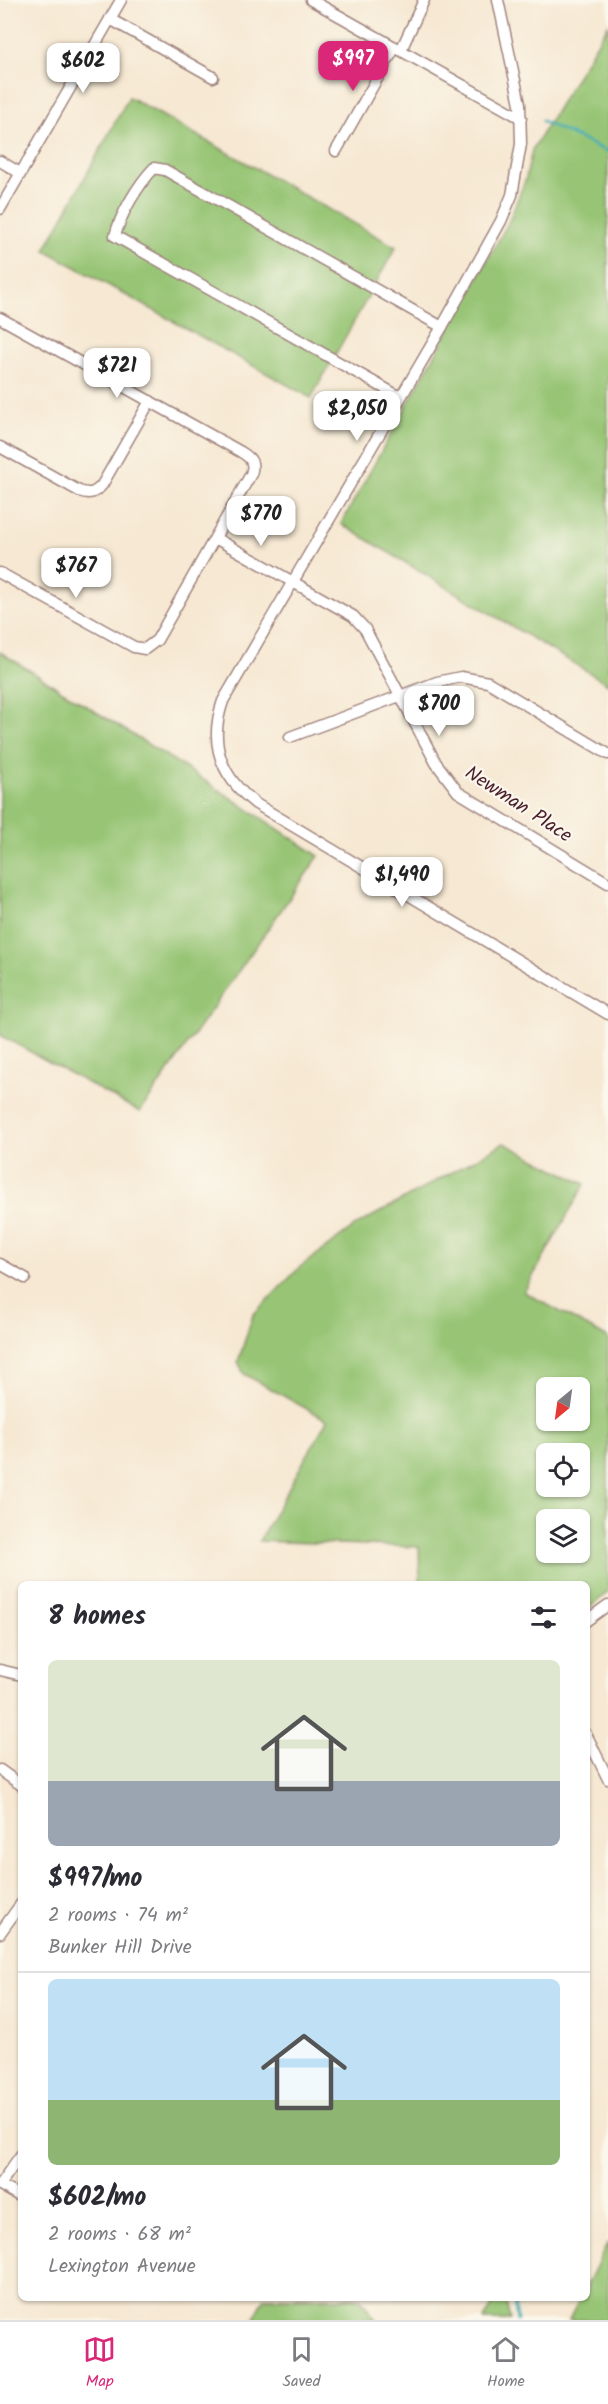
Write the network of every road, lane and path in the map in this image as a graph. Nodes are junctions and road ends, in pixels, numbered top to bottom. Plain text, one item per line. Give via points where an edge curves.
1 (121, 0) edge
2 (311, 0) edge
3 (424, 0) edge
4 (498, 0) edge
5 (110, 19) junction
6 (398, 49) junction
7 (213, 77) dead end
8 (521, 118) junction
9 (336, 152) dead end
10 (0, 161) edge
11 (20, 173) junction
12 (0, 209) edge
13 (0, 318) edge
14 (442, 327) junction
15 (400, 397) junction
16 (150, 401) junction
17 (0, 447) edge
18 (215, 538) junction
19 (0, 573) edge
20 (293, 580) junction
21 (401, 696) junction
22 (290, 737) dead end
23 (608, 754) edge
24 (608, 883) edge
25 (608, 1014) edge
26 (0, 1264) edge
27 (26, 1278) dead end
28 (608, 1605) edge
29 (590, 1618) edge
30 (0, 1671) edge
31 (18, 1674) edge
32 (590, 1742) edge
33 (0, 1770) edge
34 (608, 1779) edge
35 (18, 1783) edge
36 (18, 1906) edge
37 (4, 1918) edge
38 (0, 1933) edge
39 (18, 2159) edge
40 (0, 2184) edge
41 (18, 2195) edge

1 - 5 street
2 - 6 street
3 - 6 street
4 - 8 street
5 - 7 street
5 - 11 street
6 - 8 street
6 - 9 street
8 - 14 street via 521,144 512,195
10 - 11 street
11 - 12 street
13 - 16 street
14 - 15 street
14 - 15 street via 165,170 154,168 141,186 115,236
15 - 20 street
16 - 17 street via 94,493 79,491
16 - 18 street via 252,462 251,474
18 - 19 street via 157,640 145,649 134,647
18 - 20 street, Newman Place
20 - 21 street, Newman Place via 343,609 365,629
20 - 25 street via 223,701 216,737 225,771 241,793 256,804
21 - 22 street
21 - 23 street via 452,678 475,678
21 - 24 street, Newman Place via 436,763 458,792
26 - 27 street
28 - 29 street
30 - 31 street
32 - 34 street
33 - 35 street
36 - 37 street
37 - 38 street
39 - 40 street
40 - 41 street

